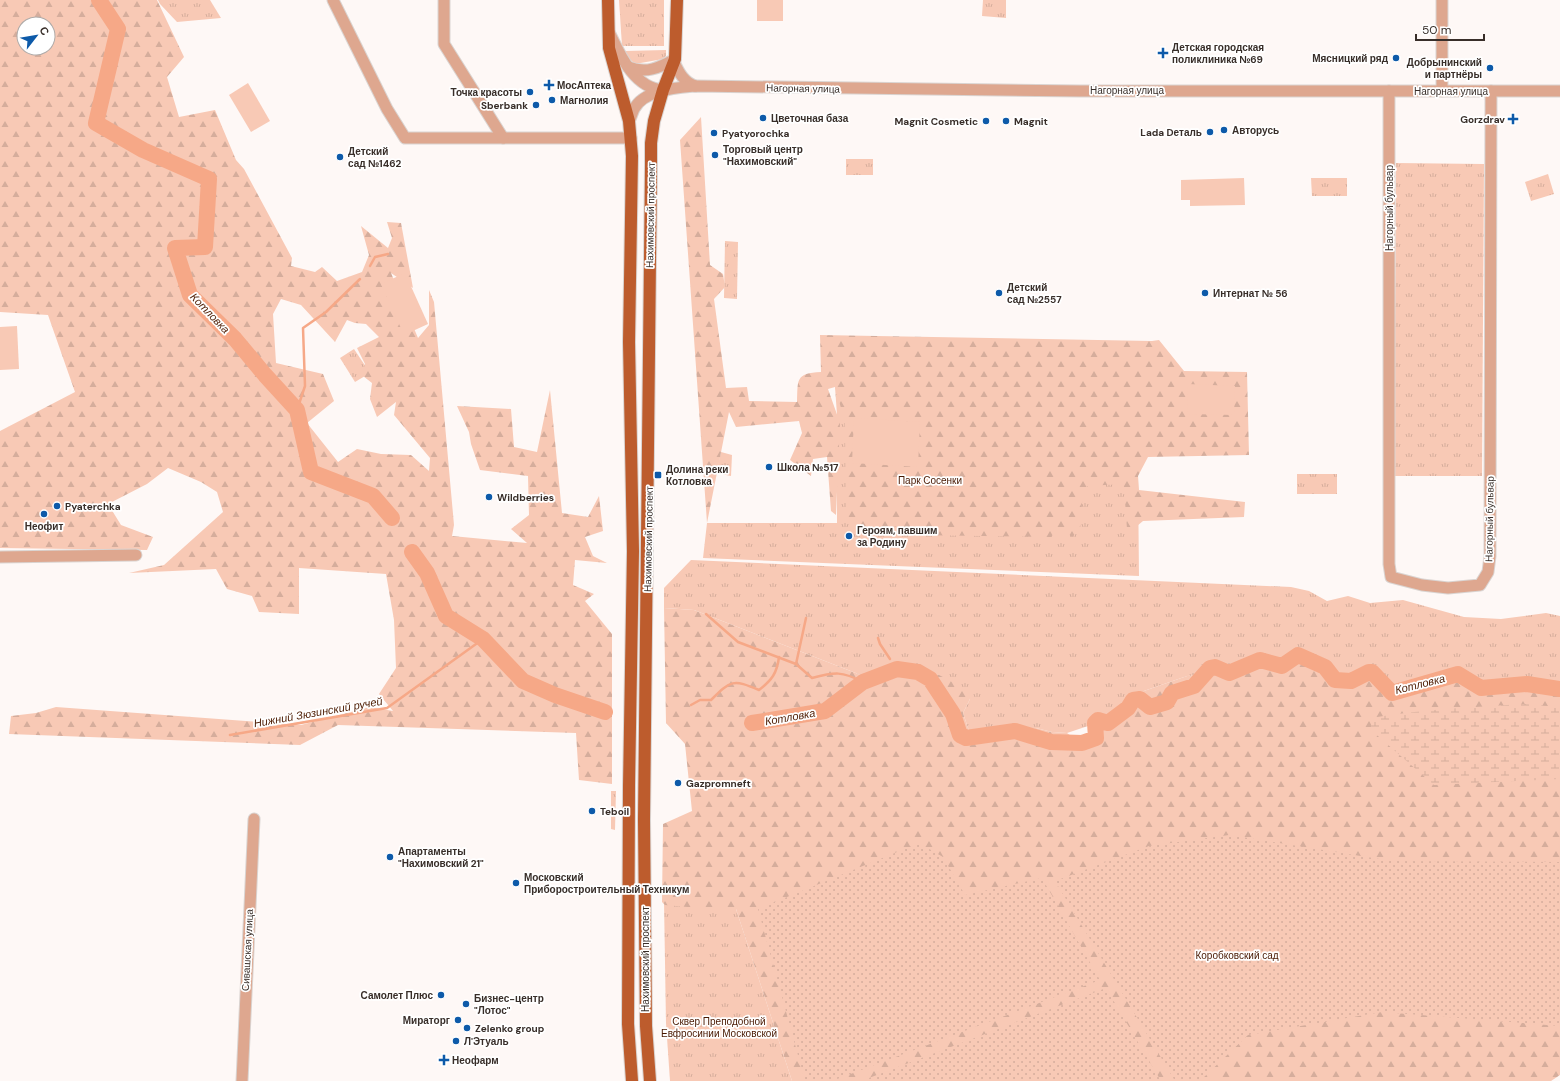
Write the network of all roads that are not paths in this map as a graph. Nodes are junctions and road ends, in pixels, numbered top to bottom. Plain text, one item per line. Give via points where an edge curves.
1 (334, 0) edge
2 (444, 0) edge
3 (608, 0) edge
4 (677, 0) edge
5 (1442, 0) edge
6 (609, 31) junction
7 (675, 61) junction
8 (628, 67) junction
9 (695, 86) junction
10 (663, 90) junction
11 (1389, 91) junction
12 (1442, 91) junction
13 (1491, 91) junction
14 (1560, 91) edge
15 (629, 122) junction
16 (654, 128) junction
17 (503, 138) junction
18 (631, 138) junction
19 (136, 556) dead end
20 (0, 557) edge
21 (254, 819) dead end
22 (242, 1081) edge
23 (632, 1081) edge
24 (650, 1081) edge

1 - 17 street via 387,109 405,138
2 - 17 street via 444,44
3 - 6 main road, Нахимовский проспект
4 - 7 main road, Нахимовский проспект
5 - 12 street
6 - 8 street, Нахимовский проспект
6 - 15 main road, Нахимовский проспект via 611,55
7 - 8 street via 652,70 643,71
7 - 9 street via 683,78
7 - 10 main road, Нахимовский проспект
8 - 10 street, Нагорная улица via 644,83 656,90
9 - 10 street, Нагорная улица
9 - 11 street, Нагорная улица via 935,90
9 - 16 street via 667,95 659,121
10 - 15 street, Нагорная улица via 640,102 634,108
10 - 16 main road, Нахимовский проспект
11 - 12 street, Нагорная улица
11 - 13 street, Нагорный бульвар via 1389,564 1391,577 1448,588 1480,585 1488,572 1490,556
12 - 13 street, Нагорная улица
13 - 14 street, Нагорная улица
15 - 18 main road, Нахимовский проспект
16 - 24 main road, Нахимовский проспект via 651,143 650,208 644,820 646,1026
17 - 18 street
18 - 23 main road, Нахимовский проспект via 629,342 632,551 628,1024
19 - 20 street
21 - 22 street, Сивашская улица

